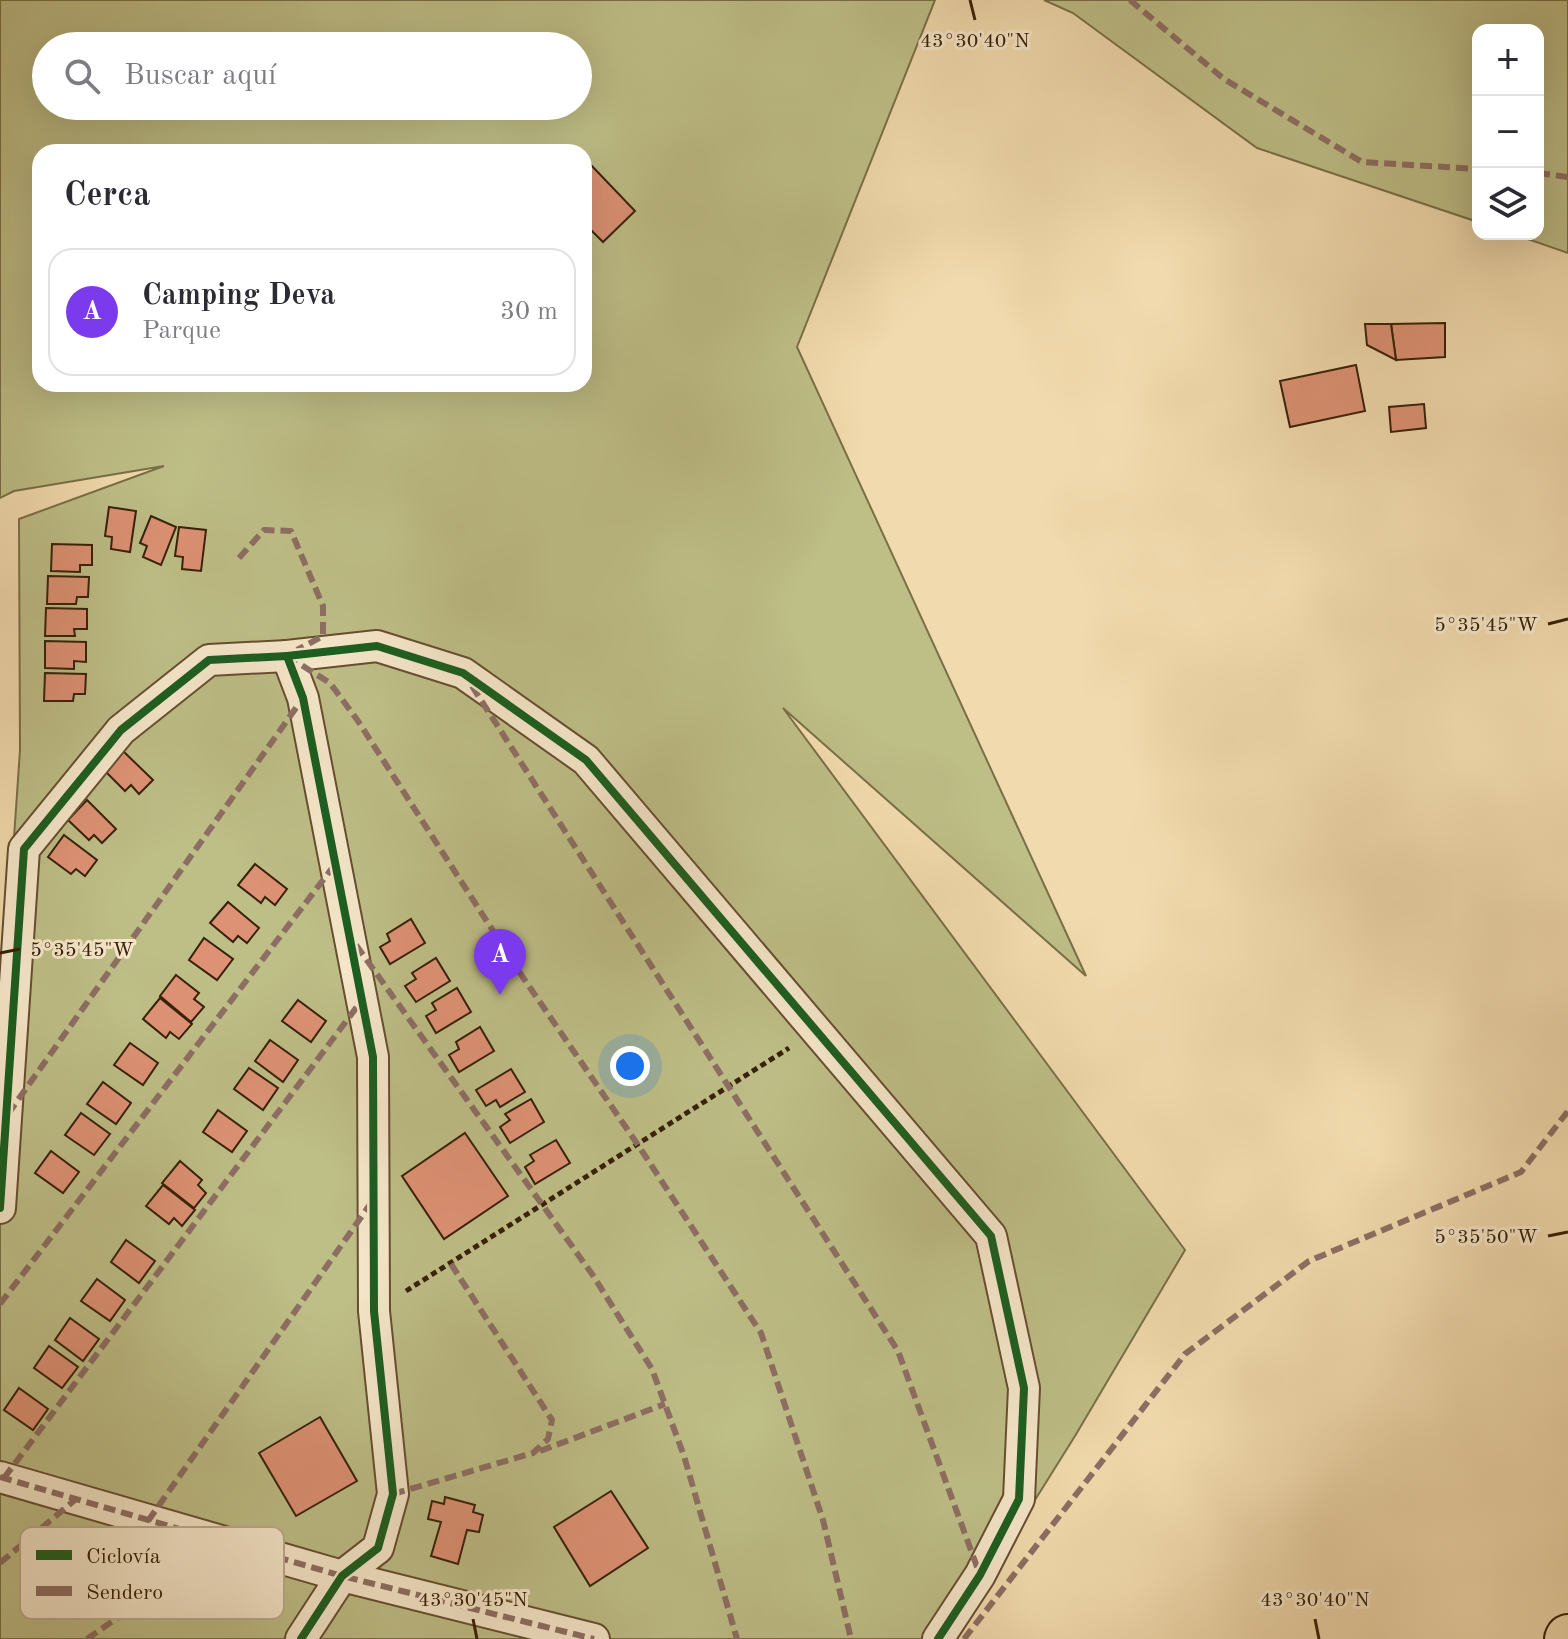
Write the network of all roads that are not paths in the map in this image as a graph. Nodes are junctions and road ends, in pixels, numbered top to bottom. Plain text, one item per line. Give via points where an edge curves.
1 (287, 656) junction
2 (0, 1208) edge
3 (0, 1477) edge
4 (173, 1527) edge
5 (284, 1559) edge
6 (342, 1576) junction
7 (301, 1639) edge
8 (594, 1639) edge
9 (938, 1639) edge

1 - 2 street via 209,660 121,730 24,849
1 - 6 street via 303,698 373,1057 374,1311 393,1494 378,1548
1 - 9 street via 377,646 463,673 586,760 991,1236 1024,1388 1019,1499 980,1575
3 - 4 street
5 - 6 street
6 - 7 street
6 - 8 street

